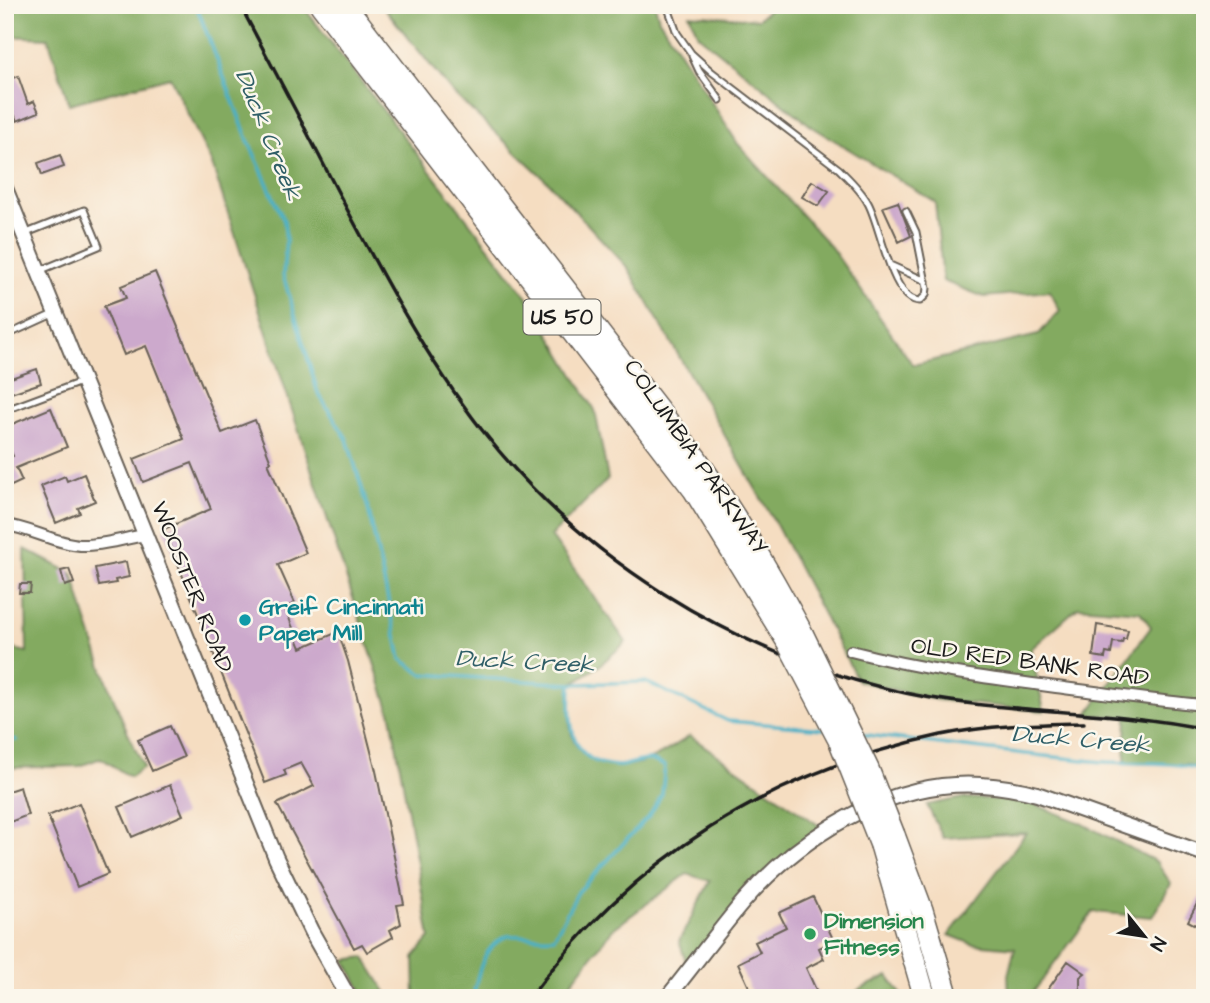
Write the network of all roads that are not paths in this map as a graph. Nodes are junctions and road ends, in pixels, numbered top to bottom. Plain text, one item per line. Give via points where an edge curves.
1 (321, 5) edge
2 (345, 5) edge
3 (667, 5) edge
4 (691, 53) junction
5 (720, 100) dead end
6 (6, 192) edge
7 (906, 211) dead end
8 (24, 234) junction
9 (890, 265) junction
10 (39, 271) junction
11 (926, 281) junction
12 (56, 313) junction
13 (5, 336) edge
14 (84, 381) junction
15 (14, 407) dead end
16 (5, 525) edge
17 (146, 535) junction
18 (795, 637) junction
19 (852, 651) dead end
20 (1205, 705) edge
21 (888, 840) junction
22 (1205, 854) edge
23 (349, 998) edge
24 (667, 998) edge
25 (925, 998) edge
26 (948, 998) edge

1 - 18 highway, COLUMBIA PARKWAY / US 50 via 694,490
2 - 18 highway, COLUMBIA PARKWAY / US 50 via 696,458 776,582
3 - 4 lane via 677,33
4 - 5 lane
4 - 9 lane via 856,186 874,216
6 - 8 street, WOOSTER ROAD
7 - 11 lane via 916,232
8 - 10 street, WOOSTER ROAD
8 - 10 lane via 84,210 99,246
9 - 11 lane
9 - 11 lane via 903,294 913,301 926,295
10 - 12 street, WOOSTER ROAD
12 - 13 lane
12 - 14 street, WOOSTER ROAD
14 - 15 lane
14 - 17 street, WOOSTER ROAD
16 - 17 street via 82,545
17 - 23 street, WOOSTER ROAD via 276,858
18 - 21 highway, COLUMBIA PARKWAY / US 50, bridge via 868,769
19 - 20 street, OLD RED BANK ROAD via 894,663
21 - 25 highway, COLUMBIA PARKWAY / US 50
21 - 26 highway, COLUMBIA PARKWAY / US 50 via 922,910
22 - 24 street via 1017,788 969,784 916,790 843,821 790,857 744,901

